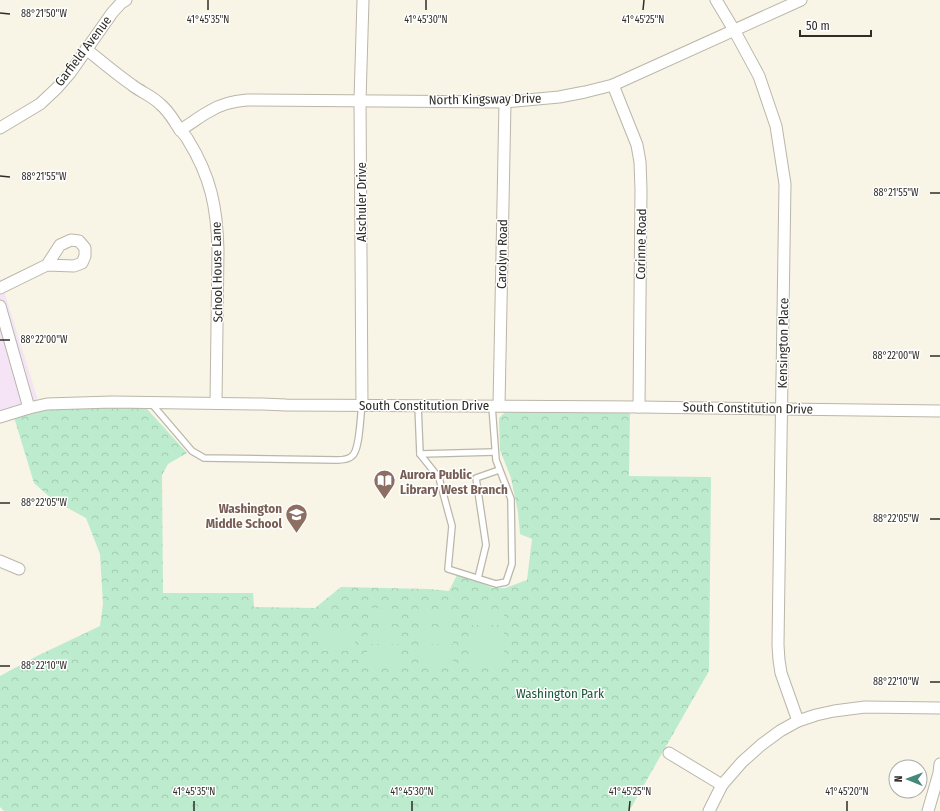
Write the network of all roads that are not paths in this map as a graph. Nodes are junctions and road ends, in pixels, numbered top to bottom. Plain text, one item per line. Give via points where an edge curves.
1 (363, 0) edge
2 (716, 0) edge
3 (801, 0) edge
4 (122, 1) edge
5 (734, 30) junction
6 (86, 49) junction
7 (614, 85) junction
8 (360, 100) junction
9 (505, 102) junction
10 (0, 128) edge
11 (180, 130) junction
12 (47, 265) dead end
13 (0, 288) edge
14 (0, 306) edge
15 (151, 403) junction
16 (216, 403) junction
17 (362, 405) junction
18 (418, 405) junction
19 (496, 406) junction
20 (639, 407) junction
21 (29, 408) junction
22 (782, 409) junction
23 (940, 411) edge
24 (0, 417) edge
25 (495, 452) junction
26 (420, 454) junction
27 (499, 470) junction
28 (0, 561) edge
29 (19, 569) dead end
30 (478, 578) junction
31 (940, 708) edge
32 (798, 721) junction
33 (669, 753) dead end
34 (940, 764) edge
35 (722, 785) junction
36 (709, 811) edge
37 (928, 811) edge

1 - 8 street, Alschuler Drive
2 - 5 street, Kensington Place
3 - 5 street, North Kingsway Drive
4 - 6 street, Garfield Avenue
5 - 7 street, North Kingsway Drive
5 - 22 street, Kensington Place via 759,76 776,126 785,184
6 - 10 street, Garfield Avenue via 70,73 48,97
6 - 11 street, School House Lane via 132,86 160,104
7 - 9 street, North Kingsway Drive via 559,97
7 - 20 street, Corinne Road via 637,145 640,162
8 - 9 street, North Kingsway Drive
8 - 11 street, North Kingsway Drive via 238,101 220,106
8 - 17 street, Alschuler Drive
9 - 19 street, Carolyn Road
11 - 16 street, School House Lane via 187,138 209,183 218,227
12 - 13 street
14 - 21 street
15 - 16 street, South Constitution Drive
15 - 17 lane via 192,452 204,458 337,460 350,458 355,453
15 - 21 street, South Constitution Drive via 47,404
16 - 17 street, South Constitution Drive
17 - 18 street, South Constitution Drive
18 - 19 street, South Constitution Drive
18 - 26 lane
19 - 20 street, South Constitution Drive
19 - 25 lane
20 - 22 street, South Constitution Drive
21 - 24 street, South Constitution Drive
22 - 23 street, South Constitution Drive
22 - 32 street, Kensington Place via 778,645 781,673
25 - 26 lane
25 - 27 lane
26 - 30 lane via 439,478 452,526 448,569
27 - 30 lane via 476,478 486,545
27 - 30 lane via 511,499 512,564 506,582 496,584
28 - 29 street
31 - 32 street via 865,707 834,711
32 - 35 street via 761,745
33 - 35 street
34 - 37 street
35 - 36 street

